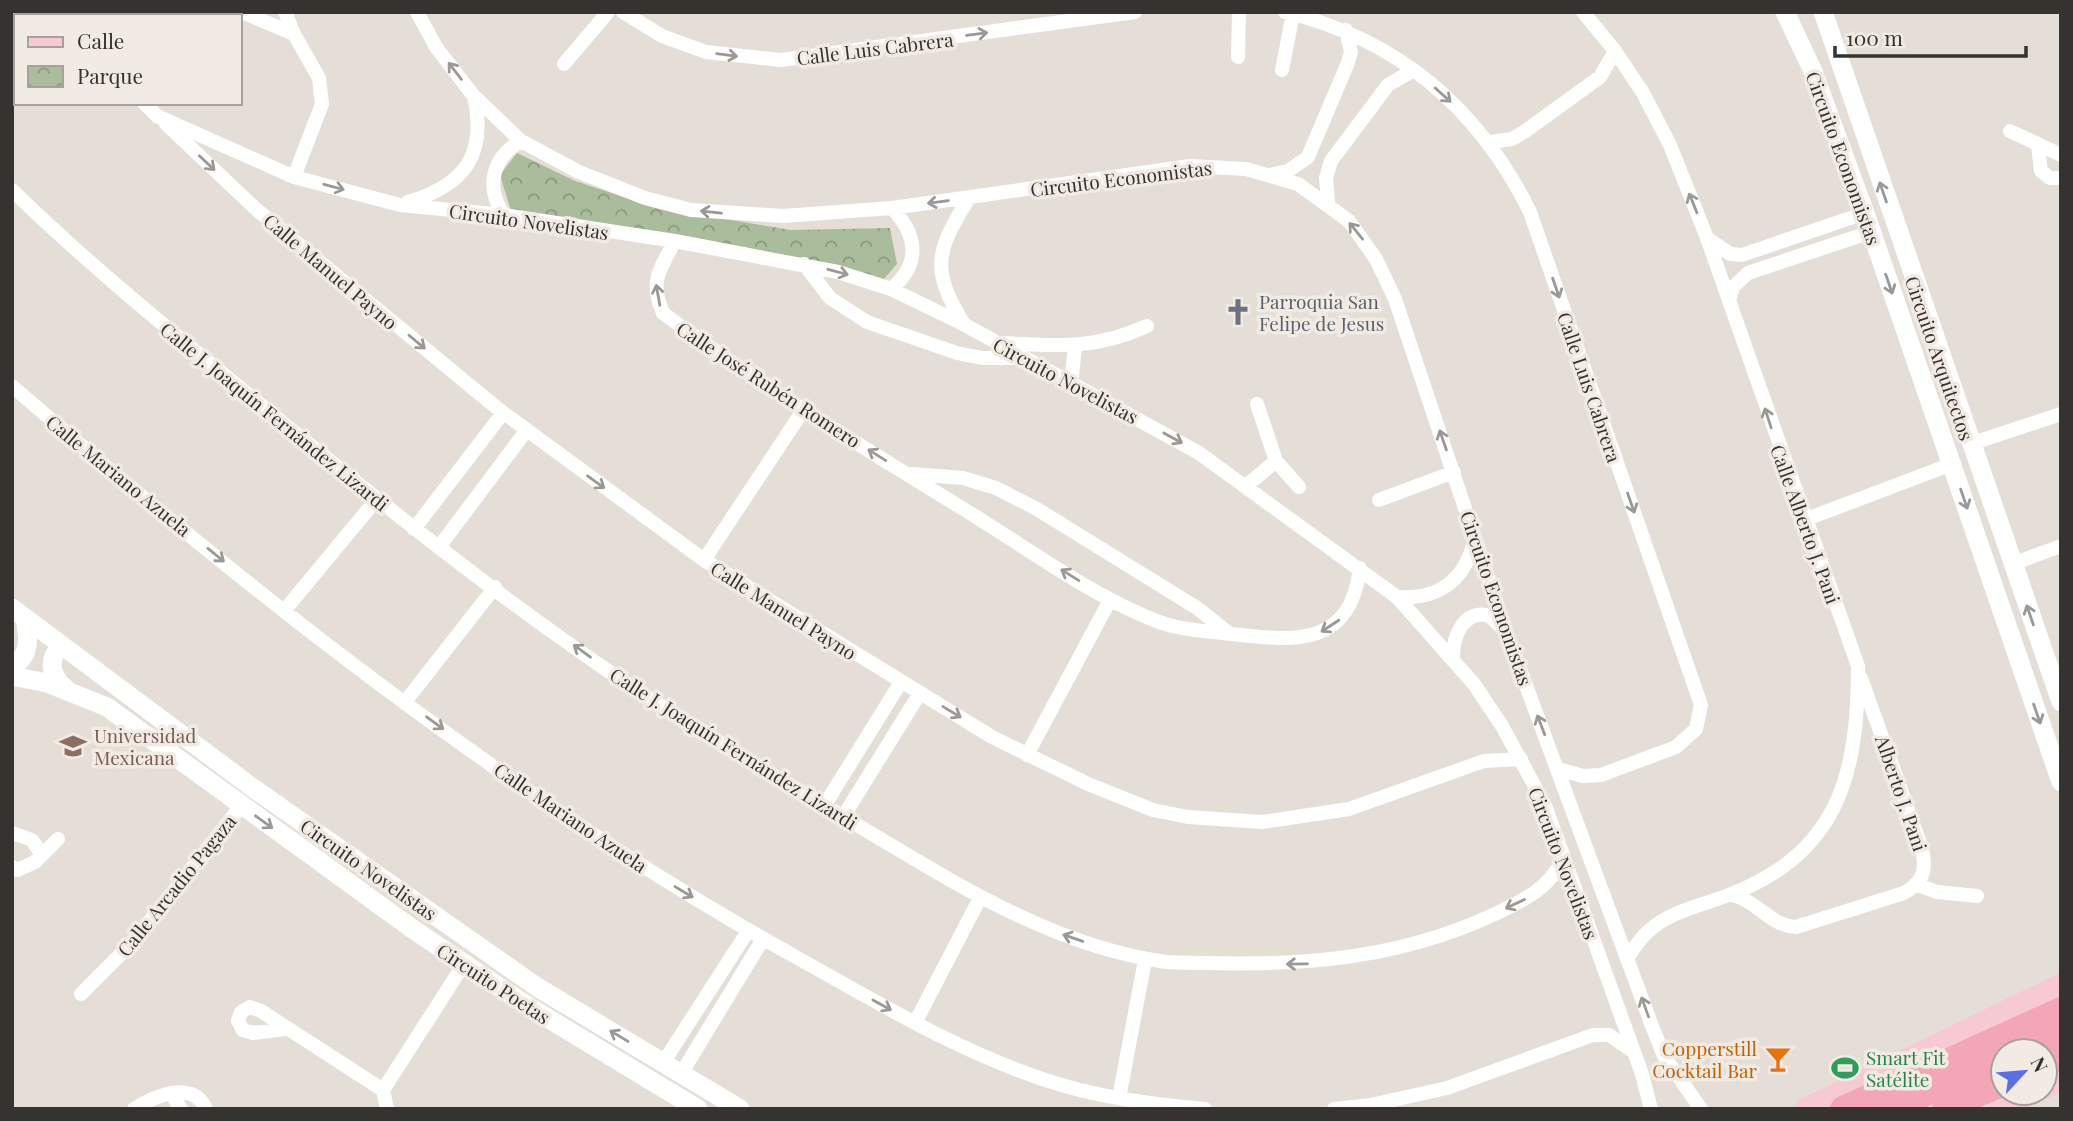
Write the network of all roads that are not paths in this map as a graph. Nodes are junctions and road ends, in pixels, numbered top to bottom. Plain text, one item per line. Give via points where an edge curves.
1 (242, 12) edge
2 (285, 12) edge
3 (417, 12) edge
4 (608, 12) edge
5 (623, 12) edge
6 (1135, 12) edge
7 (1239, 12) edge
8 (1583, 12) edge
9 (1824, 12) edge
10 (1289, 13) edge
11 (1786, 13) edge
12 (1327, 17) edge
13 (1346, 30) junction
14 (294, 34) junction
15 (1615, 51) junction
16 (1238, 57) dead end
17 (564, 64) dead end
18 (1282, 70) dead end
19 (1414, 70) junction
20 (473, 95) junction
21 (146, 105) edge
22 (157, 116) junction
23 (2010, 131) dead end
24 (521, 141) junction
25 (1490, 142) junction
26 (2038, 145) junction
27 (2061, 155) edge
28 (1272, 174) junction
29 (294, 177) junction
30 (2061, 178) edge
31 (12, 190) edge
32 (968, 198) junction
33 (1328, 203) junction
34 (400, 205) junction
35 (892, 208) junction
36 (504, 215) junction
37 (1868, 222) junction
38 (1707, 238) junction
39 (675, 240) junction
40 (804, 264) junction
41 (891, 289) junction
42 (1729, 301) junction
43 (965, 325) junction
44 (1147, 326) dead end
45 (997, 342) junction
46 (1075, 347) junction
47 (1022, 358) junction
48 (1071, 385) junction
49 (12, 386) edge
50 (1257, 404) dead end
51 (804, 409) junction
52 (503, 413) junction
53 (2061, 414) edge
54 (526, 431) junction
55 (1970, 444) junction
56 (1276, 461) junction
57 (1952, 464) junction
58 (1454, 472) junction
59 (907, 474) junction
60 (1246, 486) junction
61 (1299, 487) dead end
62 (376, 500) junction
63 (1379, 500) dead end
64 (1804, 520) junction
65 (414, 529) junction
66 (1475, 536) junction
67 (2061, 546) edge
68 (439, 547) junction
69 (704, 560) junction
70 (2012, 564) junction
71 (1360, 568) junction
72 (495, 587) junction
73 (1397, 597) junction
74 (1110, 600) junction
75 (284, 611) junction
76 (19, 613) edge
77 (1230, 634) junction
78 (1507, 634) junction
79 (62, 646) junction
80 (1453, 657) junction
81 (1857, 666) junction
82 (12, 667) edge
83 (12, 676) edge
84 (901, 682) junction
85 (66, 689) junction
86 (920, 693) junction
87 (405, 702) junction
88 (2061, 702) edge
89 (1027, 755) junction
90 (1521, 759) junction
91 (1558, 769) junction
92 (2061, 782) edge
93 (241, 806) junction
94 (824, 806) junction
95 (843, 817) junction
96 (12, 832) edge
97 (58, 839) dead end
98 (42, 855) junction
99 (1563, 859) junction
100 (12, 867) edge
101 (1917, 885) junction
102 (1731, 895) junction
103 (1977, 896) dead end
104 (981, 898) junction
105 (748, 931) junction
106 (763, 939) junction
107 (1627, 959) junction
108 (1145, 960) junction
109 (464, 964) junction
110 (2061, 985) edge
111 (81, 994) dead end
112 (2061, 1010) edge
113 (915, 1023) junction
114 (285, 1029) junction
115 (1633, 1052) junction
116 (663, 1063) junction
117 (1989, 1064) edge
118 (681, 1074) junction
119 (1989, 1089) edge
120 (171, 1093) junction
121 (1119, 1098) junction
122 (385, 1101) edge
123 (134, 1109) edge
124 (181, 1109) edge
125 (206, 1109) edge
126 (698, 1109) edge
127 (740, 1109) edge
128 (1205, 1109) edge
129 (1334, 1109) edge
130 (1651, 1109) edge
131 (1701, 1109) edge
132 (1806, 1109) edge
133 (1843, 1109) edge
134 (1892, 1109) edge
135 (1945, 1109) edge

1 - 14 street
2 - 14 street
20 -> 3 street, Circuito Economistas via 436,47
4 - 17 street
5 -> 6 street, Calle Luis Cabrera via 662,36 706,52 781,60
7 - 16 street
8 - 15 street, Calle Alberto J. Pani
55 -> 9 main road, Circuito Arquitectos
10 - 12 street, Calle Luis Cabrera
10 - 18 street
11 - 37 main road, Circuito Economistas via 1812,69
12 - 13 street, Calle Luis Cabrera
13 - 19 street, Calle Luis Cabrera
13 - 28 street via 1348,65 1316,142 1299,165
14 - 29 street via 323,91 323,104
15 - 25 street via 1600,77 1524,132
38 -> 15 street, Calle Alberto J. Pani via 1657,118
19 -> 25 street, Calle Luis Cabrera
19 - 33 street via 1388,85 1331,161 1326,178
20 - 24 street, Circuito Economistas
20 - 34 street via 479,138 471,160 445,187
21 - 22 street, Circuito Novelistas
22 - 29 street, Circuito Novelistas
22 -> 52 street, Calle Manuel Payno via 257,210
23 - 26 street
35 -> 24 street, Circuito Economistas via 772,216 691,210 579,172
24 - 36 street via 505,152 493,178 494,198
25 -> 91 street, Calle Luis Cabrera via 1531,212 1701,705 1696,729 1675,747 1601,775
26 - 27 street
26 - 30 street via 2041,171 2050,178
28 - 32 street, Circuito Economistas via 1190,166
28 - 33 street, Circuito Economistas
29 -> 34 street, Circuito Novelistas
31 - 62 street, Calle J. Joaquín Fernández Lizardi via 157,319
32 -> 35 street, Circuito Economistas
32 - 43 street via 951,226 941,258 945,293
58 -> 33 street, Circuito Economistas via 1385,277 1368,245
34 - 36 street, Circuito Novelistas
35 - 41 street via 907,227 912,256 904,278
36 - 39 street, Circuito Novelistas
37 - 38 street via 1742,255 1730,254
37 - 42 street via 1748,273 1732,287
37 -> 57 main road, Circuito Economistas
38 - 42 street, Calle Alberto J. Pani
39 - 40 street, Circuito Novelistas
51 -> 39 street, Calle José Rubén Romero via 663,313 655,295 656,277
40 -> 41 street, Circuito Novelistas
40 - 47 street via 830,298 867,322 957,354
41 - 43 street, Circuito Novelistas
64 -> 42 street, Calle Alberto J. Pani
43 - 45 street, Circuito Novelistas
44 - 46 street via 1118,339
45 - 46 street
45 - 47 street, Circuito Novelistas
46 - 48 street
47 - 48 street, Circuito Novelistas
48 -> 60 street, Circuito Novelistas via 1199,453
49 -> 75 street, Calle Mariano Azuela
50 - 56 street
59 -> 51 street, Calle José Rubén Romero
51 - 69 street
52 - 54 street, Calle Manuel Payno
52 - 65 street
53 - 55 street
54 - 68 street
54 -> 69 street, Calle Manuel Payno
55 - 70 main road, Circuito Arquitectos
56 - 60 street
56 - 61 street
57 - 64 street
57 -> 92 main road, Circuito Economistas
58 - 63 street
58 - 66 street, Circuito Economistas
74 -> 59 street, Calle José Rubén Romero
59 - 77 street, Calle José Rubén Romero via 963,478 996,488 1197,608
60 - 71 street, Circuito Novelistas
62 - 65 street, Calle J. Joaquín Fernández Lizardi
62 - 75 street
64 - 81 street, Calle Alberto J. Pani
65 - 68 street, Calle J. Joaquín Fernández Lizardi
66 - 73 street via 1466,566 1451,585 1425,597
66 - 78 street, Circuito Economistas
67 - 70 street
68 - 72 street, Calle J. Joaquín Fernández Lizardi
69 - 84 street, Calle Manuel Payno
88 -> 70 main road, Circuito Arquitectos
71 - 73 street, Circuito Novelistas
71 -> 77 street, Calle José Rubén Romero via 1352,605 1322,632 1278,639
72 - 87 street
94 -> 72 street, Calle J. Joaquín Fernández Lizardi via 625,682
73 - 80 street, Circuito Novelistas
74 - 77 street, Calle José Rubén Romero via 1179,629
74 - 89 street
75 - 87 street, Calle Mariano Azuela
76 - 79 main road, Circuito Novelistas
76 - 82 main road via 29,643
78 - 80 street via 1490,616 1474,615 1455,636
91 -> 78 street, Circuito Economistas
79 - 85 main road via 51,667
116 -> 79 main road, Circuito Novelistas via 537,987 253,788
80 - 90 street, Circuito Novelistas
81 - 101 street, Alberto J. Pani via 1922,849 1926,868
81 - 102 street, Calle Alberto J. Pani via 1854,751 1837,804 1818,834 1792,858
83 - 85 main road, Circuito Poetas
84 - 86 street, Calle Manuel Payno
84 - 94 street
85 - 93 main road, Circuito Poetas via 132,723
86 -> 89 street, Calle Manuel Payno
86 - 95 street
87 -> 105 street, Calle Mariano Azuela via 519,784
89 - 90 street, Calle Manuel Payno via 1119,799 1153,810 1262,822 1349,810 1484,761
90 - 99 street, Circuito Novelistas via 1545,805
91 - 107 street, Circuito Economistas
93 -> 109 main road, Circuito Poetas
93 - 111 street, Calle Arcadio Pagaza via 133,942
94 - 95 street, Calle J. Joaquín Fernández Lizardi
95 - 104 street, Calle J. Joaquín Fernández Lizardi
96 - 98 street via 32,840
97 - 98 street
98 - 100 street via 26,868
99 -> 108 street, Calle J. Joaquín Fernández Lizardi via 1556,875 1526,899 1471,925 1412,945 1307,964
99 - 115 street, Circuito Novelistas
101 - 102 street via 1796,927 1784,926 1745,897
101 - 103 street
102 - 107 street, Calle Alberto J. Pani via 1650,927
108 -> 104 street, Calle J. Joaquín Fernández Lizardi via 1066,936
104 - 113 street
105 - 106 street, Calle Mariano Azuela
105 - 116 street
106 -> 113 street, Calle Mariano Azuela
106 - 118 street
131 -> 107 street, Circuito Economistas via 1664,1056
108 - 121 street
109 - 122 street
109 - 126 main road, Circuito Poetas
110 - 132 main road
112 - 133 highway
113 - 121 street, Calle Mariano Azuela via 1012,1067 1065,1086
114 - 114 street via 243,1030 240,1012 250,1007
114 - 122 street
115 - 129 street via 1609,1035 1593,1035 1447,1088
115 - 130 street, Circuito Novelistas
116 - 118 main road, Circuito Novelistas
117 - 134 highway
118 - 127 main road, Circuito Novelistas
119 - 135 highway
120 - 123 street
120 - 124 street
120 - 125 street via 191,1094 203,1101
121 - 128 street, Calle Mariano Azuela

